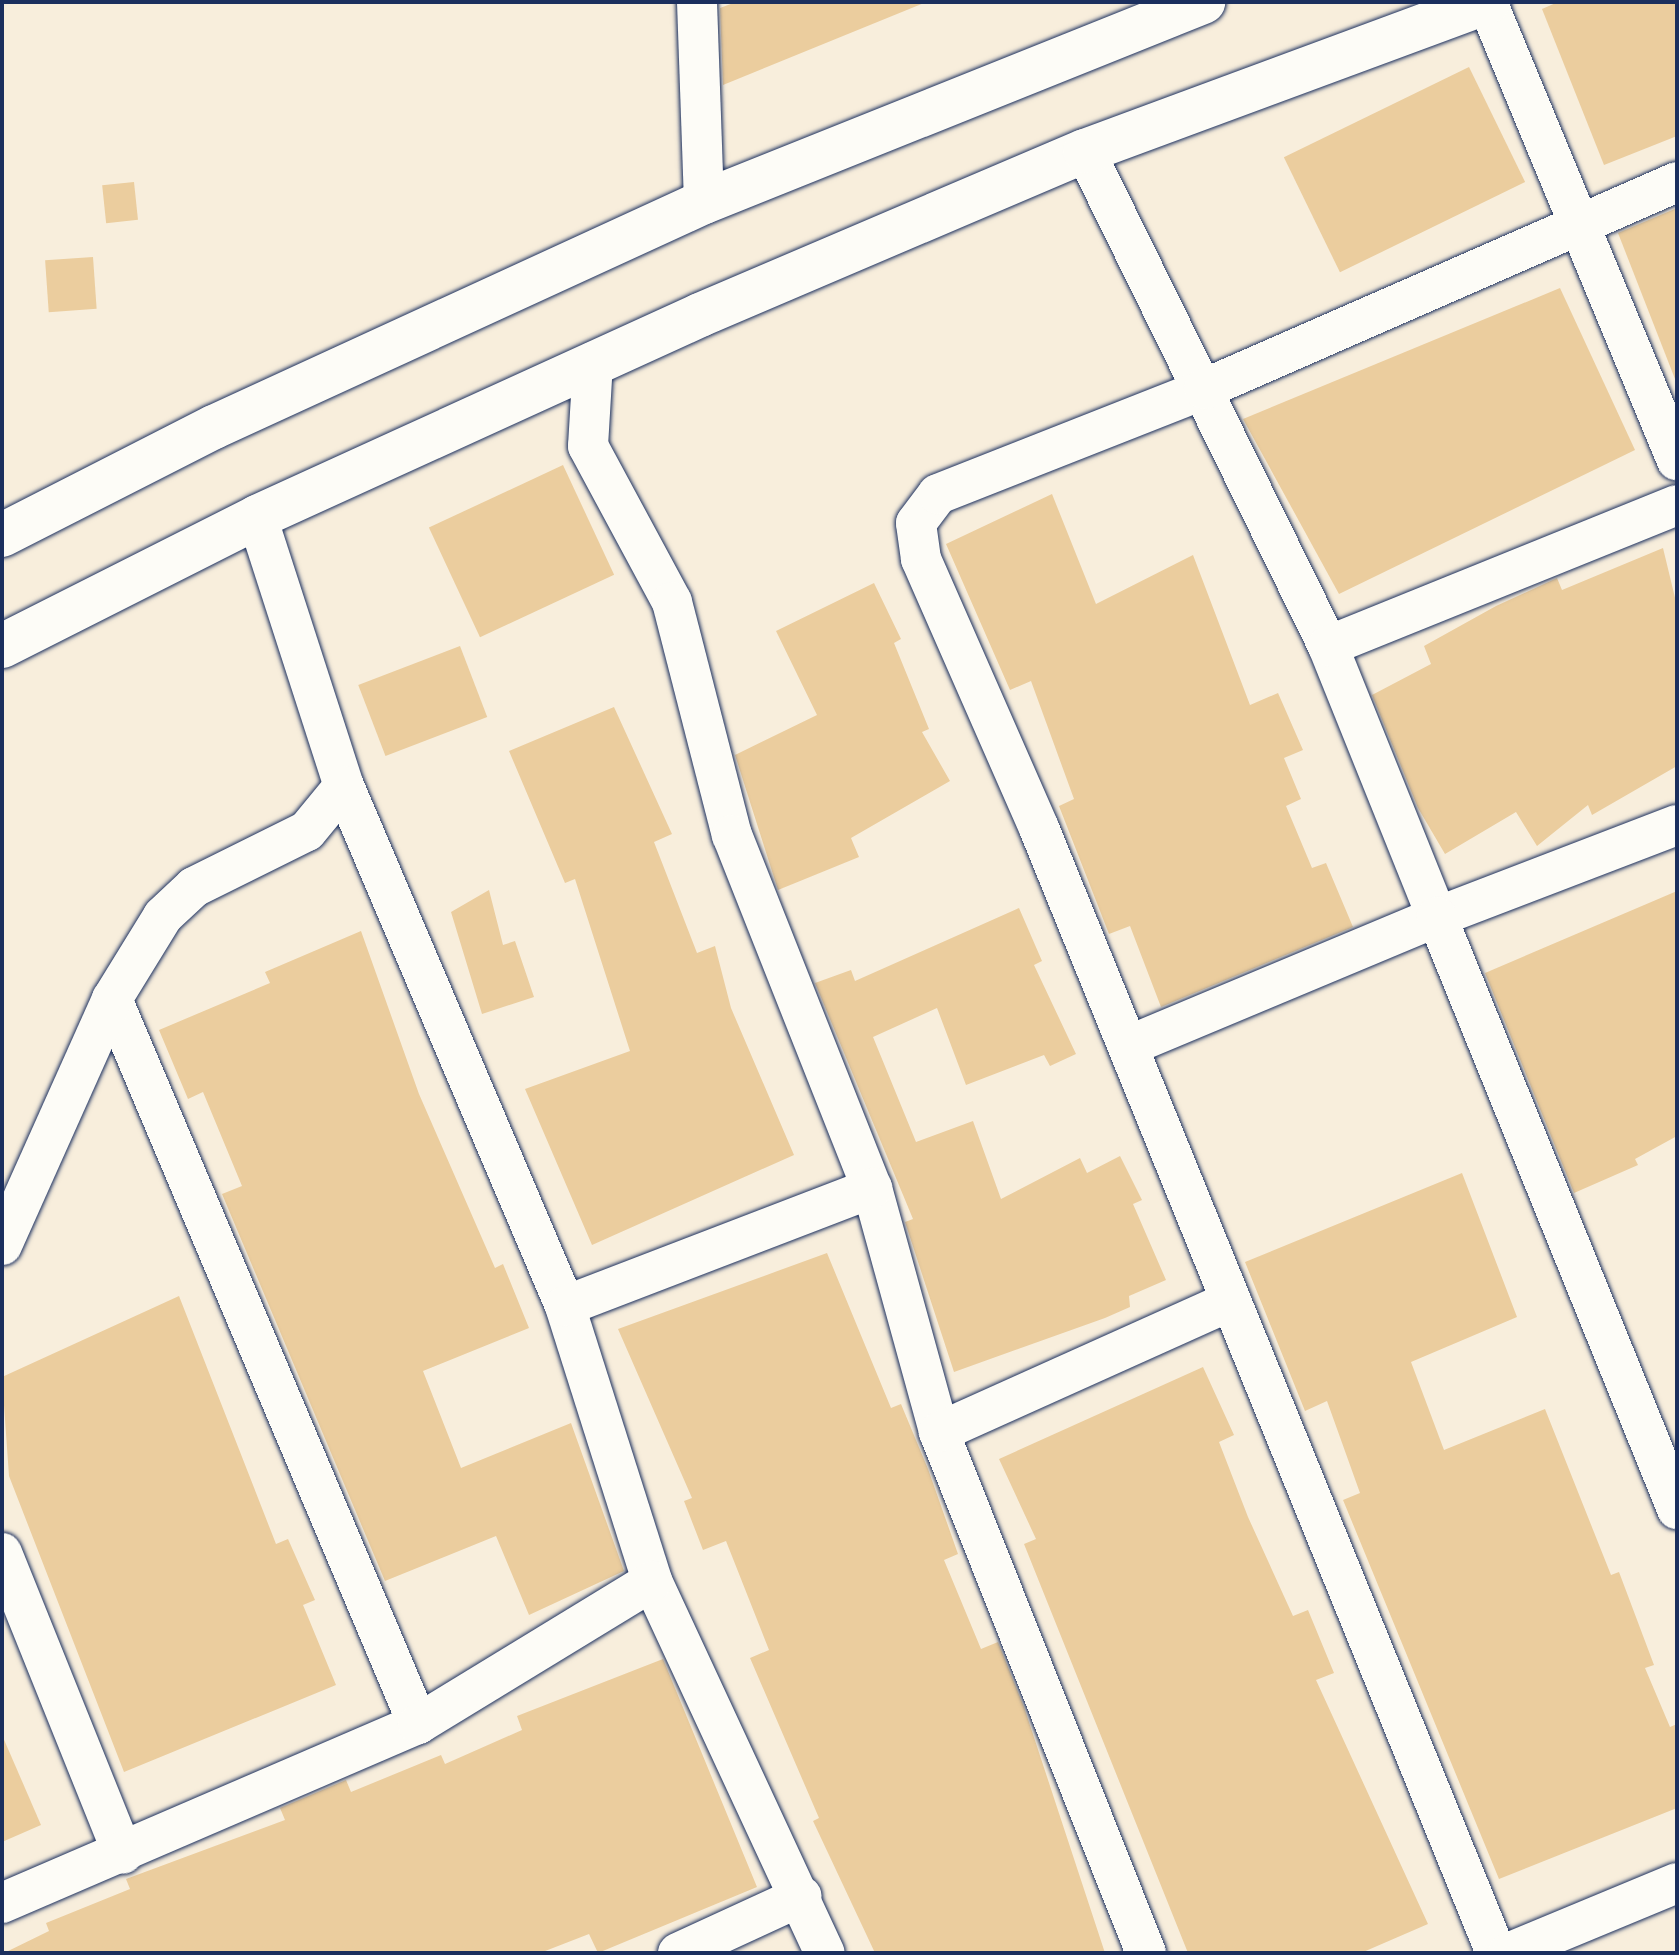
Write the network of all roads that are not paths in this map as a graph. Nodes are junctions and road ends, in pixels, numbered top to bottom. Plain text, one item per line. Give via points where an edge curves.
1 (697, 2) edge
2 (1203, 2) edge
3 (1488, 2) edge
4 (1085, 151) junction
5 (1677, 182) edge
6 (704, 202) junction
7 (1580, 223) junction
8 (593, 362) junction
9 (1204, 389) junction
10 (1677, 460) edge
11 (1677, 505) edge
12 (257, 517) junction
13 (2, 535) edge
14 (2, 646) edge
15 (1328, 646) junction
16 (344, 786) junction
17 (1677, 825) edge
18 (1437, 917) junction
19 (112, 999) junction
20 (1128, 1046) junction
21 (872, 1188) junction
22 (2, 1245) edge
23 (1231, 1301) junction
24 (565, 1306) junction
25 (939, 1432) junction
26 (1677, 1509) edge
27 (2, 1553) edge
28 (652, 1581) junction
29 (418, 1724) junction
30 (123, 1854) junction
31 (1677, 1883) edge
32 (802, 1896) junction
33 (2, 1903) edge
34 (678, 1953) edge
35 (825, 1953) edge
36 (1146, 1953) edge
37 (1496, 1953) edge
38 (1508, 1953) edge

1 - 6 street
2 - 6 main road
3 - 4 main road
3 - 7 street
4 - 8 main road
4 - 9 street
5 - 7 street
6 - 13 main road via 214,427
7 - 9 street
7 - 10 street
8 - 12 main road
8 - 21 street via 588,446 672,602 732,835
9 - 15 street
9 - 20 street via 938,494 916,523 921,559
11 - 15 street
12 - 14 main road
12 - 16 street
15 - 18 street
16 - 19 street via 307,831 194,887 163,916
16 - 24 street
17 - 18 street
18 - 20 street
18 - 26 street
19 - 22 street
19 - 29 street
20 - 23 street
21 - 24 street
21 - 25 street
23 - 25 street
23 - 37 street
24 - 28 street
25 - 36 street
27 - 30 street
28 - 29 street
28 - 32 street
29 - 30 street
30 - 33 street
31 - 38 street
32 - 34 street
32 - 35 street

